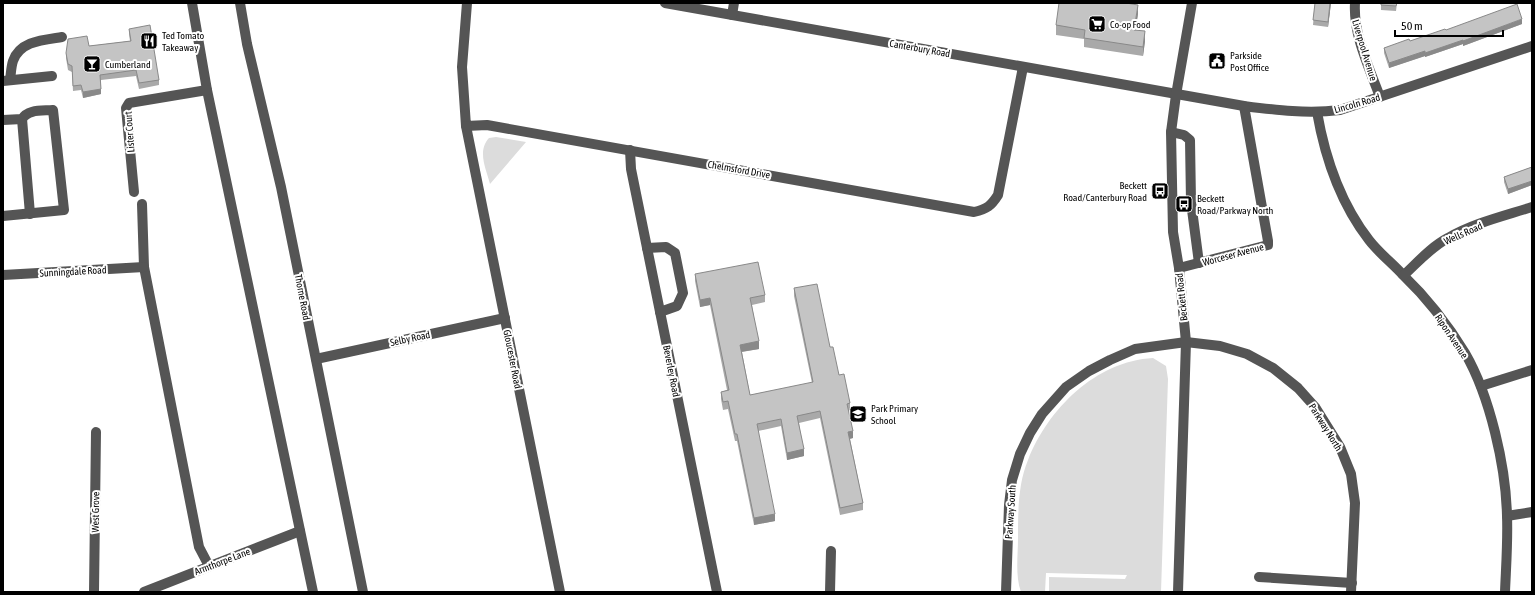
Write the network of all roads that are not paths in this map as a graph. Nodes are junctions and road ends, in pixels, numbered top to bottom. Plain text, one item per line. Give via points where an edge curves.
1 (192, 3) edge
2 (240, 3) edge
3 (467, 3) edge
4 (665, 3) edge
5 (734, 3) edge
6 (1192, 3) edge
7 (1355, 3) edge
8 (732, 15) junction
9 (62, 37) dead end
10 (1532, 46) edge
11 (1023, 67) junction
12 (52, 76) dead end
13 (7, 80) edge
14 (207, 90) junction
15 (1176, 95) junction
16 (1380, 97) junction
17 (1244, 106) junction
18 (1317, 112) junction
19 (22, 119) junction
20 (3, 120) edge
21 (466, 126) junction
22 (1171, 132) junction
23 (630, 150) junction
24 (134, 192) dead end
25 (142, 204) dead end
26 (1532, 207) edge
27 (30, 214) junction
28 (3, 216) edge
29 (647, 248) junction
30 (1199, 263) junction
31 (144, 267) junction
32 (1179, 268) junction
33 (3, 275) edge
34 (1404, 275) junction
35 (660, 312) junction
36 (505, 318) junction
37 (1186, 342) junction
38 (316, 358) junction
39 (1532, 370) edge
40 (1481, 386) junction
41 (96, 432) dead end
42 (1532, 512) edge
43 (1507, 516) junction
44 (300, 531) junction
45 (832, 551) dead end
46 (209, 566) junction
47 (1259, 577) dead end
48 (1352, 587) edge
49 (94, 592) edge
50 (144, 592) edge
51 (313, 592) edge
52 (363, 592) edge
53 (560, 592) edge
54 (716, 592) edge
55 (830, 592) edge
56 (1006, 592) edge
57 (1178, 592) edge
58 (1505, 592) edge

1 - 14 street
2 - 38 street, Thorne Road
3 - 21 street via 462,67
4 - 8 street, Canterbury Road
5 - 8 street
6 - 15 street, Beckett Road
7 - 16 street, Liverpool Avenue via 1356,29
8 - 11 street, Canterbury Road
9 - 13 street via 26,45 13,61
10 - 16 street, Lincoln Road
11 - 15 street, Canterbury Road
11 - 23 street, Chelmsford Drive via 998,195 993,204 974,212
12 - 13 street
14 - 24 street, Lister Court via 129,103 126,108
14 - 44 street
15 - 17 street, Lincoln Road
15 - 22 street, Beckett Road
16 - 18 street, Lincoln Road via 1340,110
17 - 18 street, Lincoln Road
17 - 30 street, Worceser Avenue via 1268,245
18 - 34 street, Ripon Avenue via 1321,135 1336,182 1353,215 1369,241
19 - 20 street
19 - 27 street
19 - 27 street via 29,112 53,110 64,210
21 - 23 street, Chelmsford Drive via 487,125
21 - 36 street, Gloucester Road
22 - 30 street via 1184,135 1190,140 1191,202
22 - 32 street, Beckett Road via 1173,232
23 - 29 street, Beverley Road via 631,169
25 - 31 street
26 - 34 street, Wells Road via 1447,238
27 - 28 street
29 - 35 street, Beverley Road
29 - 35 street via 666,247 675,253 683,293 677,306
30 - 32 street, Worceser Avenue
31 - 33 street, Sunningdale Road
31 - 46 street via 199,547
32 - 37 street, Beckett Road
34 - 40 street, Ripon Avenue via 1447,326
35 - 54 street, Beverley Road
36 - 38 street, Selby Road
36 - 53 street, Gloucester Road
37 - 48 street, Parkway North via 1220,346 1247,354 1273,368 1298,388 1314,407 1340,447 1351,474 1355,503
37 - 56 street, Parkway South via 1135,349 1110,360 1066,387 1042,414 1020,454 1012,480
37 - 57 street, Beckett Road
38 - 52 street, Thorne Road
39 - 40 street
40 - 43 street, Ripon Avenue via 1500,455
41 - 49 street, West Grove
42 - 43 street
43 - 58 street, Ripon Avenue
44 - 46 street, Armthorpe Lane
44 - 51 street
45 - 55 street
46 - 50 street, Armthorpe Lane
47 - 48 street

